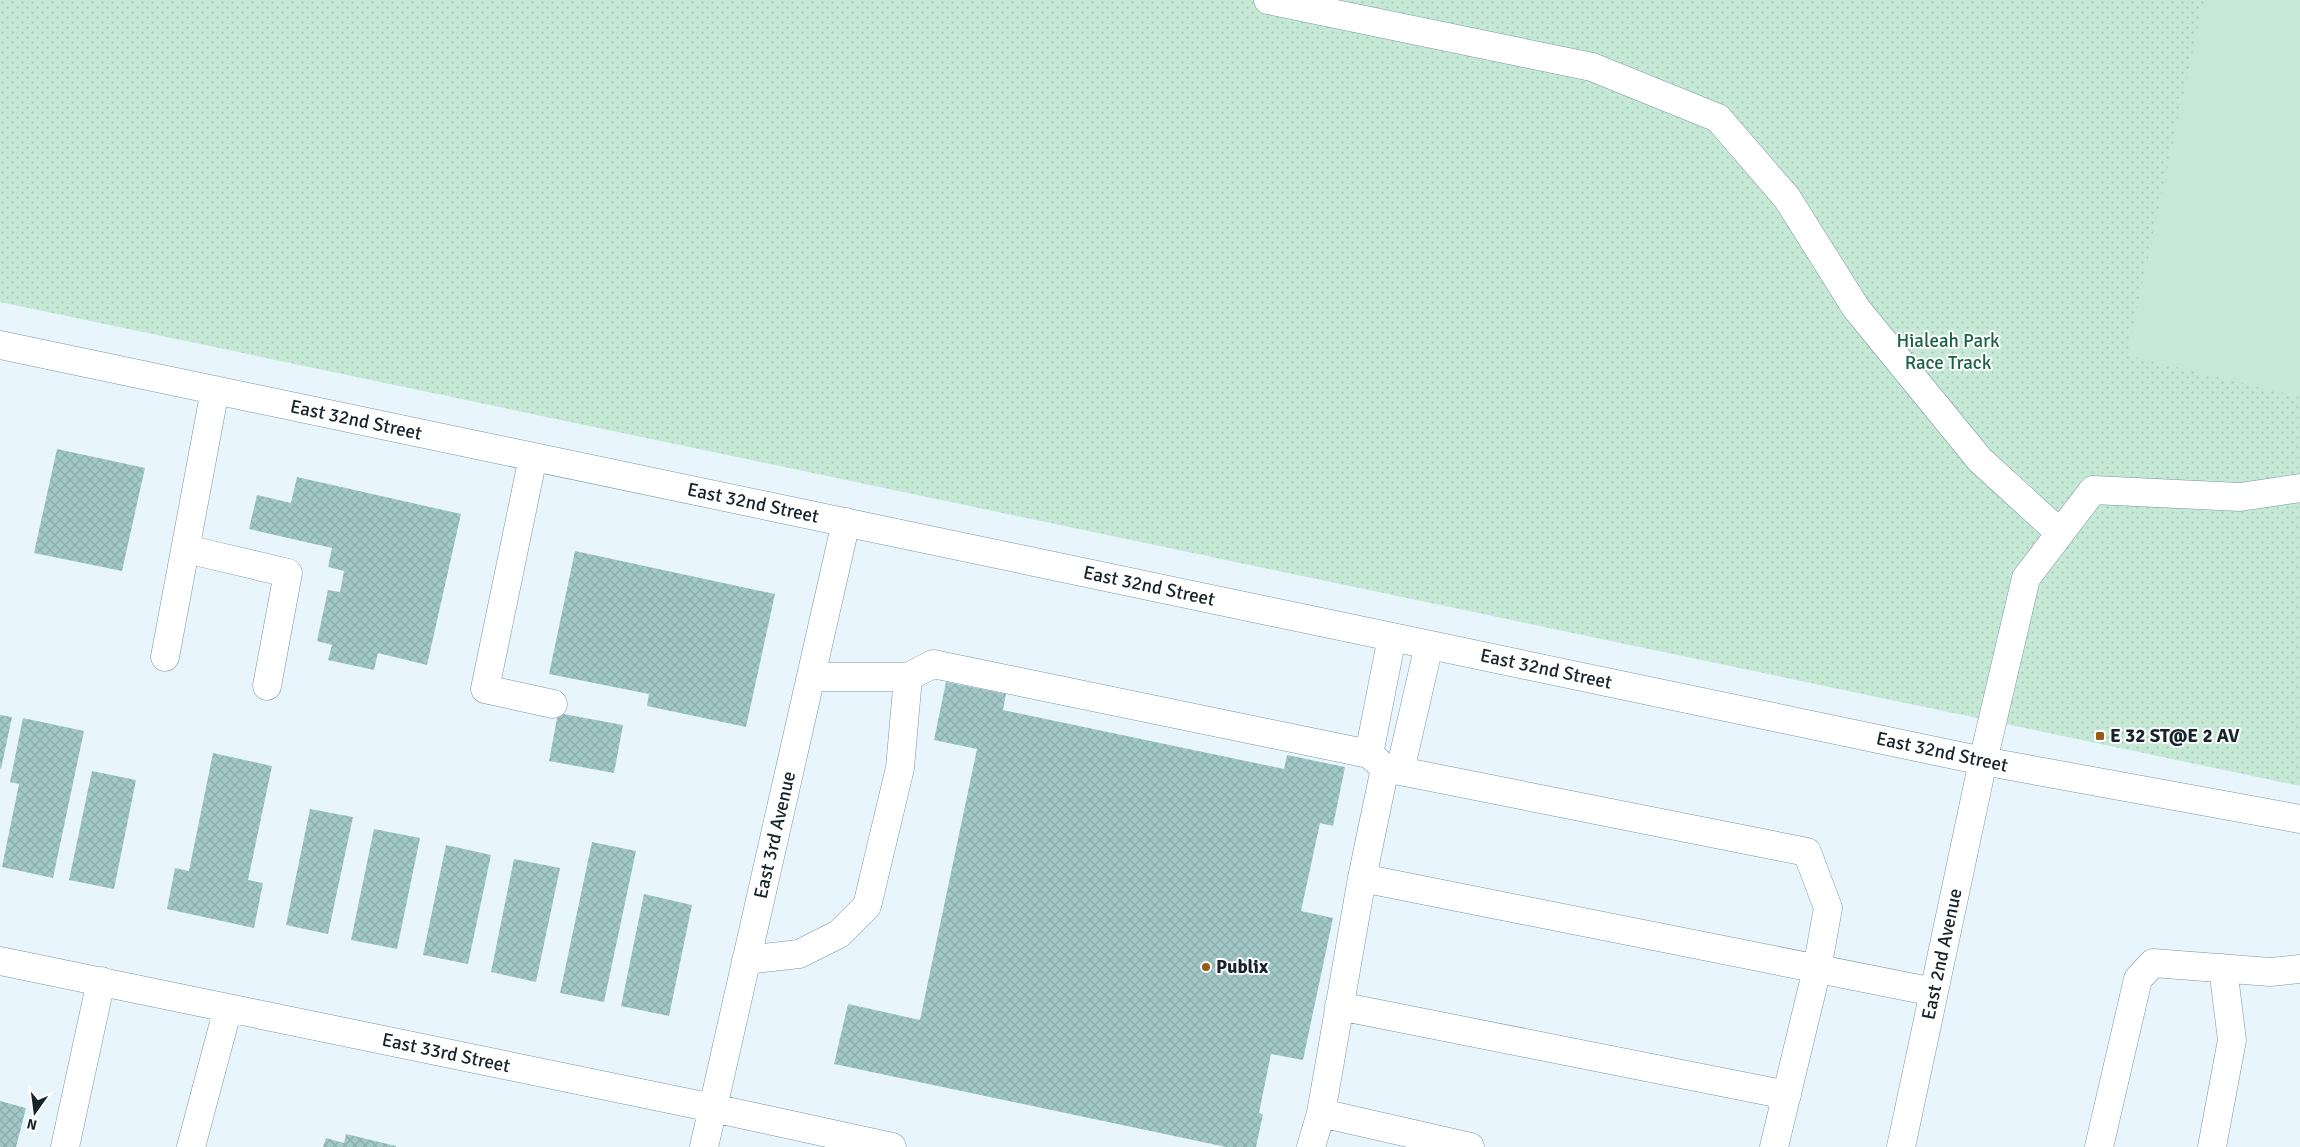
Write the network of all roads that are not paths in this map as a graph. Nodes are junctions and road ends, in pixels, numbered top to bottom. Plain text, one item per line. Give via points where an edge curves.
1 (1268, 0) edge
2 (0, 345) edge
3 (215, 390) junction
4 (533, 457) junction
5 (2300, 488) edge
6 (846, 522) junction
7 (2060, 533) junction
8 (186, 549) junction
9 (1392, 637) junction
10 (1429, 645) junction
11 (166, 657) dead end
12 (811, 677) junction
13 (908, 677) junction
14 (268, 686) dead end
15 (553, 704) dead end
16 (1983, 761) junction
17 (1385, 764) junction
18 (2300, 819) edge
19 (1362, 878) junction
20 (0, 960) edge
21 (746, 960) junction
22 (2223, 968) junction
23 (1817, 969) junction
24 (2300, 969) edge
25 (101, 981) junction
26 (1934, 992) junction
27 (1339, 1006) junction
28 (228, 1008) junction
29 (1787, 1095) junction
30 (713, 1108) junction
31 (1320, 1113) junction
32 (65, 1147) edge
33 (191, 1147) edge
34 (704, 1147) edge
35 (892, 1147) edge
36 (1311, 1147) edge
37 (1470, 1147) edge
38 (1774, 1147) edge
39 (1901, 1147) edge
40 (2099, 1147) edge
41 (2212, 1147) edge

1 - 7 street via 1592,67 1718,118 1787,198 1856,308 1980,460
2 - 3 street, East 32nd Street
3 - 4 street, East 32nd Street
3 - 8 street
4 - 6 street, East 32nd Street
4 - 15 street via 485,688
5 - 7 street, East 2nd Avenue via 2240,497 2093,490
6 - 9 street, East 32nd Street
6 - 12 street, East 3rd Avenue
7 - 16 street, East 2nd Avenue via 2026,578
8 - 11 street
8 - 14 street via 288,573
9 - 10 street, East 32nd Street
9 - 17 street
10 - 16 street, East 32nd Street
10 - 17 street
12 - 13 street
12 - 21 street, East 3rd Avenue
13 - 17 street via 932,664
13 - 21 street via 900,768 867,906 839,934 799,954
16 - 18 street, East 32nd Street
16 - 26 street, East 2nd Avenue
17 - 19 street
17 - 23 street via 1807,852 1828,908
19 - 23 street
19 - 27 street
20 - 25 street, East 33rd Street
21 - 30 street, East 3rd Avenue
22 - 24 street via 2270,972
22 - 40 street via 2153,963 2138,979
22 - 41 street via 2232,1040
23 - 26 street
23 - 29 street
25 - 28 street, East 33rd Street
25 - 32 street
26 - 39 street, East 2nd Avenue
27 - 29 street
27 - 31 street
28 - 30 street, East 33rd Street
28 - 33 street
29 - 38 street
30 - 34 street, East 3rd Avenue
30 - 35 street, East 33rd Street
31 - 36 street
31 - 37 street

